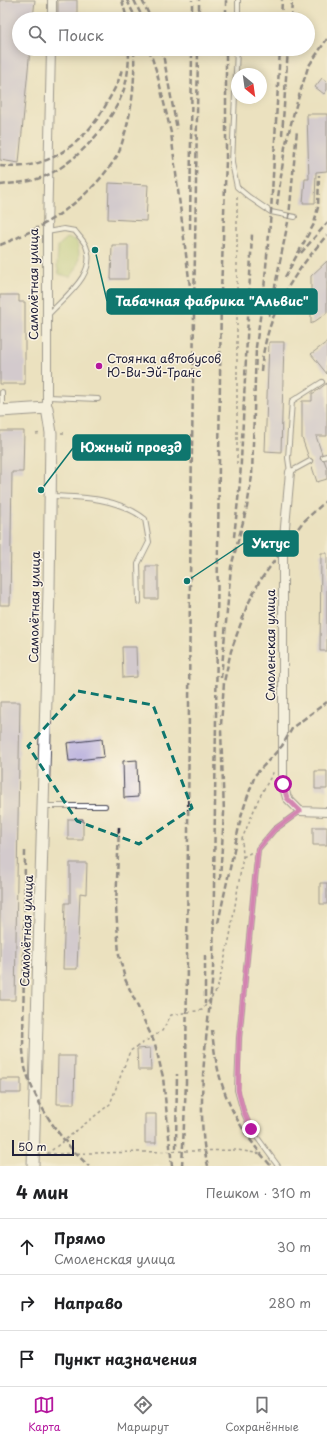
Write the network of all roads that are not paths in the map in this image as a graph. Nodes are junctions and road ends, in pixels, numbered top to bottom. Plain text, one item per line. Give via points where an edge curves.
1 (52, 0) edge
2 (238, 0) edge
3 (52, 12) edge
4 (238, 12) edge
5 (51, 56) edge
6 (237, 56) edge
7 (295, 217) dead end
8 (47, 232) junction
9 (48, 315) junction
10 (322, 382) dead end
11 (2, 392) dead end
12 (98, 399) dead end
13 (47, 403) junction
14 (1, 411) edge
15 (310, 461) dead end
16 (290, 472) junction
17 (51, 496) junction
18 (139, 602) dead end
19 (44, 806) junction
20 (105, 806) dead end
21 (300, 811) junction
22 (327, 812) edge
23 (33, 1166) edge
24 (278, 1166) edge

1 - 3 street
2 - 4 lane
5 - 8 street, Самолётная улица
6 - 7 lane via 232,163 237,187 271,212
8 - 9 street, Самолётная улица
8 - 9 lane via 64,229 75,231 86,246 88,266 81,280
9 - 13 street, Самолётная улица
10 - 16 lane via 292,402 288,458
11 - 14 lane
12 - 13 lane
13 - 14 main road
13 - 17 main road, Самолётная улица via 51,433
15 - 16 lane
16 - 21 street, Смоленская улица via 283,550 282,772 287,798
17 - 18 lane via 105,500 134,510 145,519 149,542 138,564
17 - 19 main road, Самолётная улица
19 - 20 lane
19 - 23 main road, Самолётная улица
21 - 22 street
21 - 24 lane via 274,830 258,849 239,1038 238,1090 243,1110 248,1123

